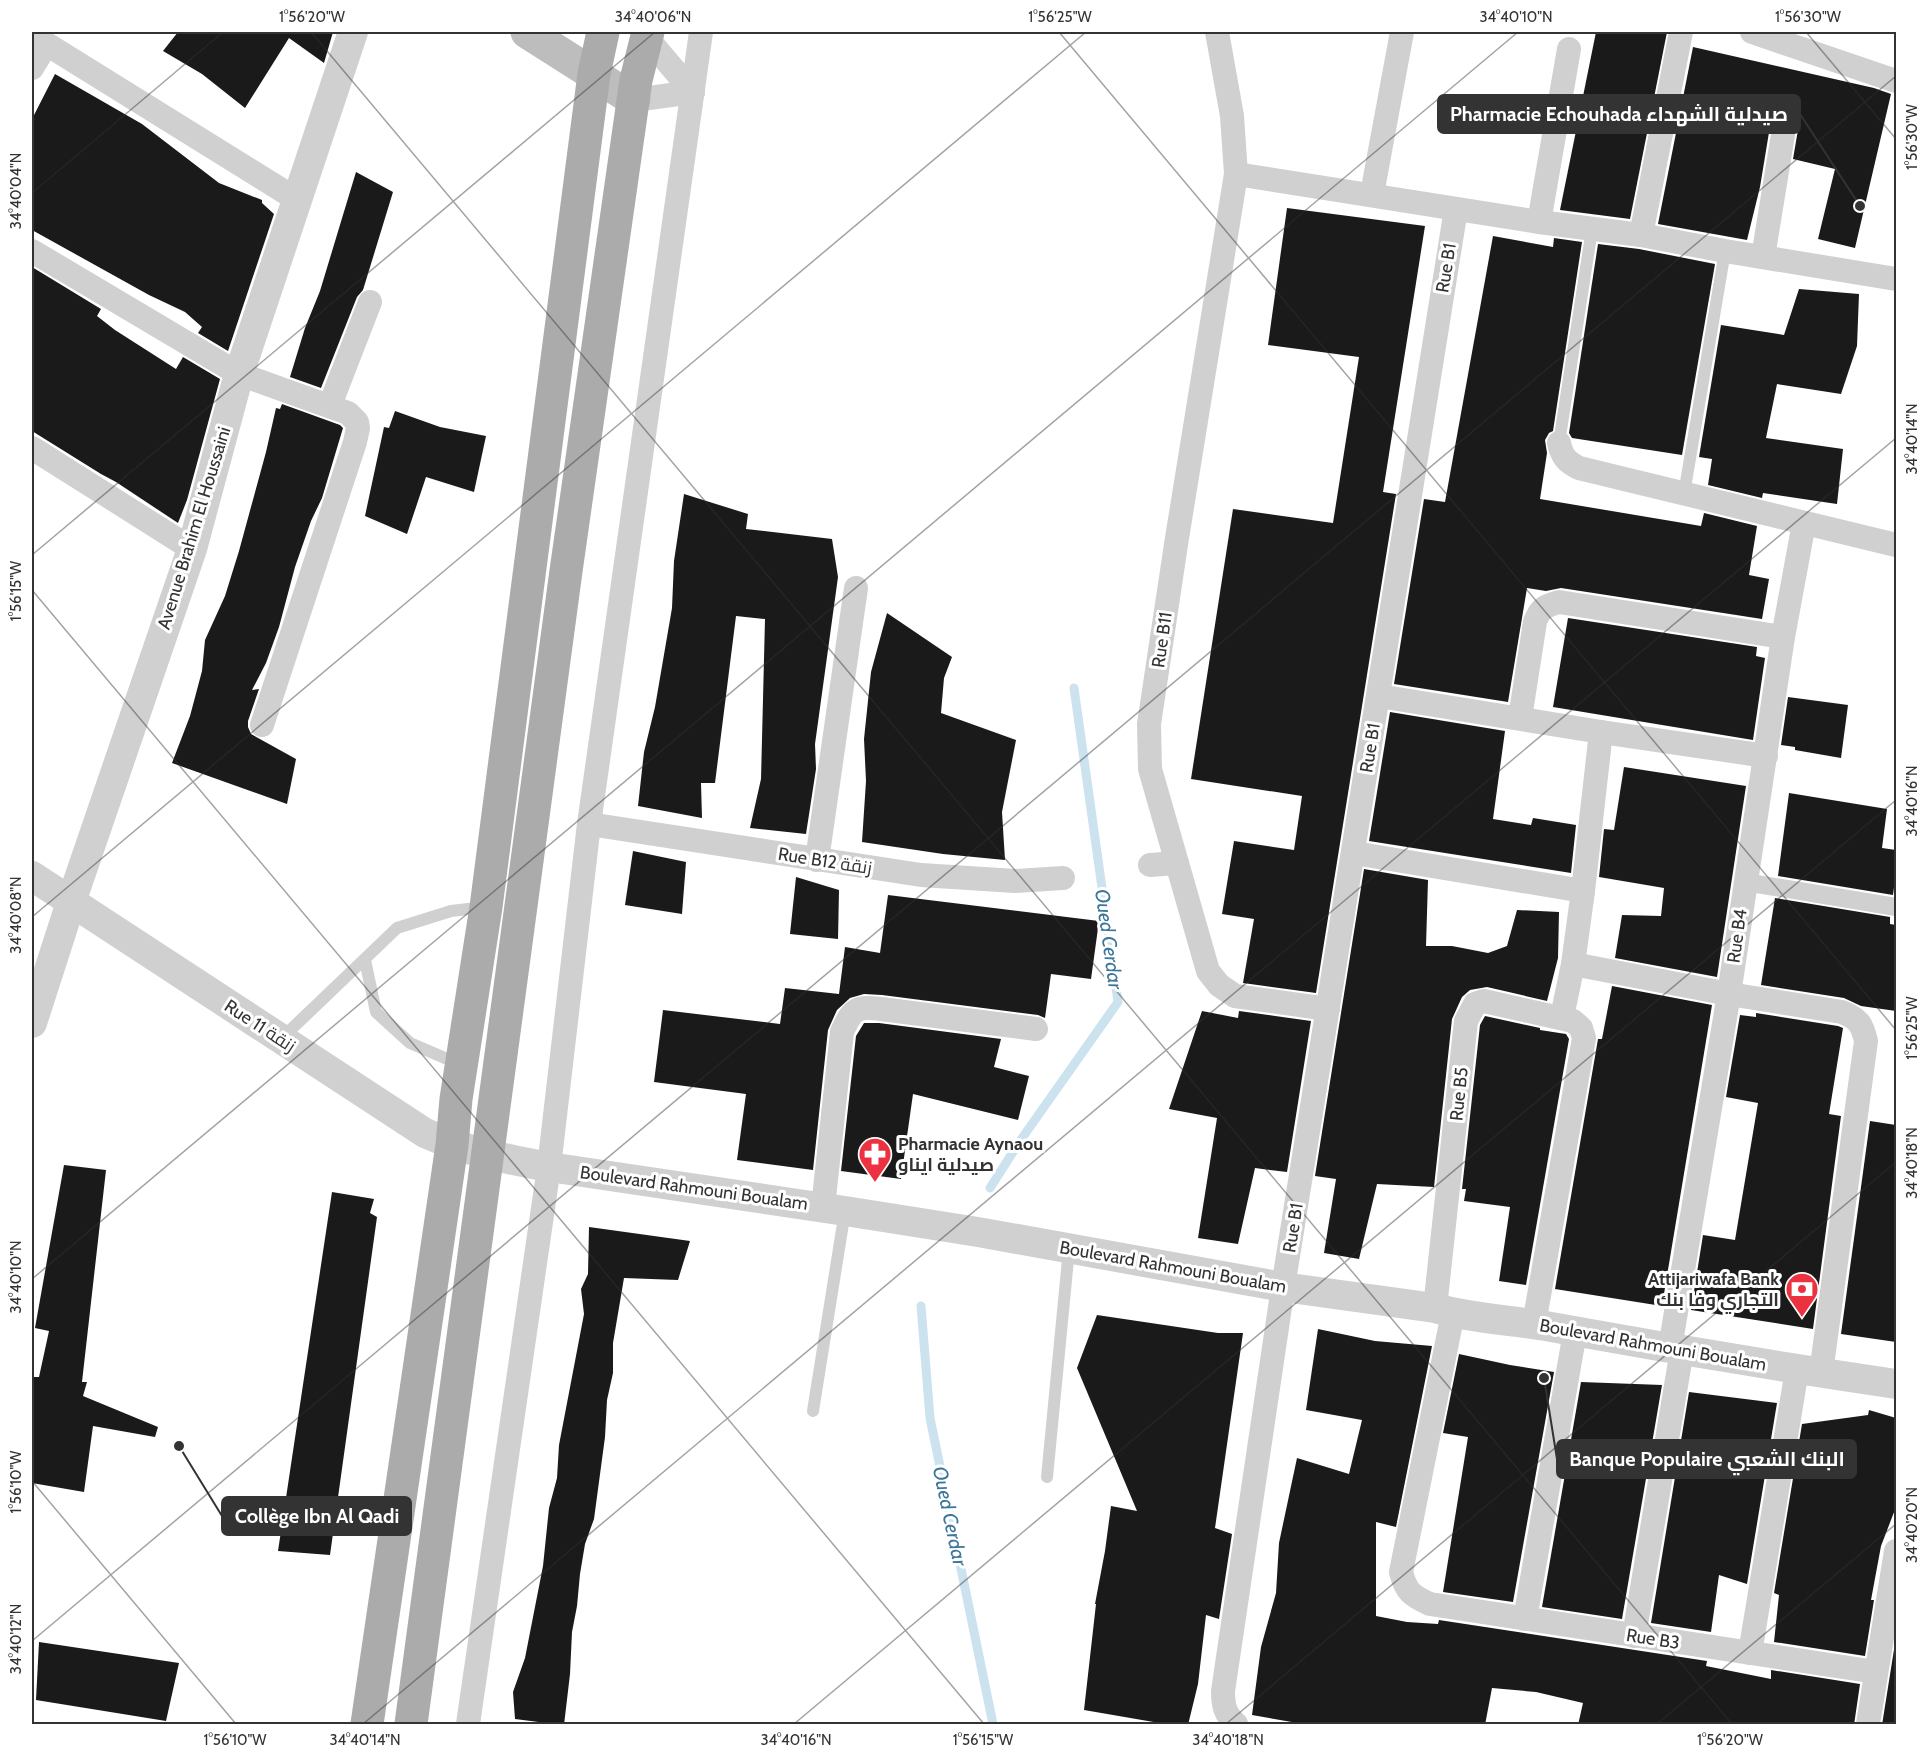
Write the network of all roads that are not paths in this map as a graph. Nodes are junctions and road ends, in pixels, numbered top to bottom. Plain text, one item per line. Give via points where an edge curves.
1 (354, 32) edge
2 (527, 32) edge
3 (603, 32) edge
4 (701, 32) edge
5 (1217, 32) edge
6 (1402, 32) edge
7 (1681, 32) edge
8 (1752, 32) edge
9 (644, 34) edge
10 (39, 40) edge
11 (1569, 49) dead end
12 (32, 68) edge
13 (594, 74) junction
14 (1896, 81) edge
15 (693, 92) junction
16 (634, 100) junction
17 (1787, 110) dead end
18 (1236, 174) junction
19 (1372, 194) junction
20 (296, 199) junction
21 (1456, 209) junction
22 (1539, 222) junction
23 (1592, 230) junction
24 (1641, 235) junction
25 (32, 251) edge
26 (1725, 251) junction
27 (1763, 257) junction
28 (1896, 279) edge
29 (369, 302) dead end
30 (239, 374) junction
31 (330, 405) junction
32 (1559, 443) joint
33 (32, 448) edge
34 (1684, 494) junction
35 (1804, 523) junction
36 (1896, 545) edge
37 (192, 549) junction
38 (856, 588) dead end
39 (1784, 637) junction
40 (1379, 696) junction
41 (1521, 718) junction
42 (262, 724) dead end
43 (1601, 732) junction
44 (1766, 756) junction
45 (589, 824) junction
46 (1354, 853) junction
47 (817, 860) junction
48 (1177, 863) junction
49 (1150, 865) dead end
50 (32, 876) edge
51 (1063, 878) dead end
52 (1745, 882) junction
53 (1583, 891) junction
54 (71, 902) junction
55 (486, 907) junction
56 (1896, 907) edge
57 (365, 960) junction
58 (1573, 964) junction
59 (1729, 994) junction
60 (1328, 1009) junction
61 (1562, 1017) junction
62 (32, 1023) edge
63 (1036, 1029) dead end
64 (281, 1040) junction
65 (462, 1065) junction
66 (452, 1145) junction
67 (488, 1155) junction
68 (549, 1167) junction
69 (834, 1209) junction
70 (1069, 1249) junction
71 (1284, 1287) junction
72 (1444, 1311) junction
73 (1534, 1324) junction
74 (1575, 1332) junction
75 (1676, 1349) junction
76 (1809, 1371) junction
77 (1896, 1384) edge
78 (813, 1411) dead end
79 (1047, 1478) dead end
80 (1896, 1551) edge
81 (1430, 1604) joint
82 (1892, 1610) edge
83 (1525, 1619) junction
84 (1634, 1636) junction
85 (1750, 1653) junction
86 (1876, 1672) junction
87 (367, 1725) edge
88 (411, 1725) edge
89 (468, 1725) edge
90 (1236, 1725) edge
91 (1868, 1725) edge

1 - 20 street, Avenue Brahim El Houssaini
2 - 13 main road
3 - 13 main road
4 - 15 street
5 - 18 street, Rue B11 via 1232,116
6 - 19 street
7 - 24 street
8 - 14 street
9 - 15 street
9 - 16 main road
10 - 12 street
10 - 20 street
11 - 22 street
13 - 16 main road
13 - 55 main road
15 - 16 street
15 - 45 street
16 - 67 main road
17 - 27 street
18 - 19 street
18 - 48 street, Rue B11 via 1149,724 1150,769
19 - 21 street
20 - 30 street, Avenue Brahim El Houssaini
21 - 22 street
21 - 40 street, Rue B1
22 - 23 street
23 - 24 street
23 - 32 lane
24 - 26 street
25 - 30 street
26 - 27 street
26 - 34 lane
27 - 28 street
29 - 31 street
30 - 31 street
30 - 37 street, Avenue Brahim El Houssaini
31 - 42 street via 354,416 358,428
32 - 34 street via 1568,462 1579,468
33 - 37 street
34 - 35 street
35 - 36 street
35 - 39 street, Rue B4
37 - 54 street, Avenue Brahim El Houssaini
38 - 47 street
39 - 41 street via 1559,602 1545,606 1535,622
39 - 44 street, Rue B4
40 - 41 street
40 - 46 street, Rue B1
41 - 43 street
43 - 44 street
43 - 53 street
44 - 52 street, Rue B4
45 - 47 street, Rue B12 زنقة
45 - 68 street
46 - 53 street
46 - 60 street, Rue B1
47 - 51 street, Rue B12 زنقة via 921,875 1015,881
48 - 49 street
48 - 60 street, Rue B11 via 1208,971 1219,985 1235,996
50 - 54 street, Rue 11 زنقة
52 - 56 street
52 - 59 street, Rue B4
53 - 58 street
54 - 62 street, Avenue Brahim El Houssaini
54 - 64 street, Rue 11 زنقة
55 - 57 lane via 451,911 397,928
55 - 65 main road
57 - 64 lane
57 - 65 lane via 376,1012 410,1043
58 - 59 street
58 - 61 street
59 - 75 street, Rue B4
59 - 76 street via 1842,1012 1855,1018 1866,1041
60 - 71 street, Rue B1
61 - 72 street, Rue B5 via 1485,1001 1475,1004 1470,1011 1466,1021
61 - 73 street, Rue B5 via 1577,1023 1584,1038
63 - 69 street via 866,1007 856,1009 842,1032
64 - 66 street, Rue 11 زنقة via 425,1133
65 - 66 main road
66 - 67 street, Boulevard Rahmouni Boualam
66 - 87 main road
67 - 68 street, Boulevard Rahmouni Boualam
67 - 88 main road
68 - 69 street, Boulevard Rahmouni Boualam
68 - 89 street
69 - 70 street, Boulevard Rahmouni Boualam
69 - 78 lane
70 - 71 street, Boulevard Rahmouni Boualam
70 - 79 lane
71 - 72 street, Boulevard Rahmouni Boualam
71 - 90 street, Rue B1 via 1223,1691 1223,1706
72 - 73 street, Boulevard Rahmouni Boualam
72 - 81 street, Rue B5 via 1401,1572 1405,1586 1416,1598
73 - 74 street, Boulevard Rahmouni Boualam
74 - 75 street, Boulevard Rahmouni Boualam
74 - 83 street
75 - 76 street, Boulevard Rahmouni Boualam
75 - 84 street, Rue B4
76 - 77 street, Boulevard Rahmouni Boualam
76 - 85 street
80 - 82 street
81 - 83 street, Rue B3
82 - 86 street
83 - 84 street, Rue B3
84 - 85 street, Rue B3
85 - 86 street, Rue B3
86 - 91 street

